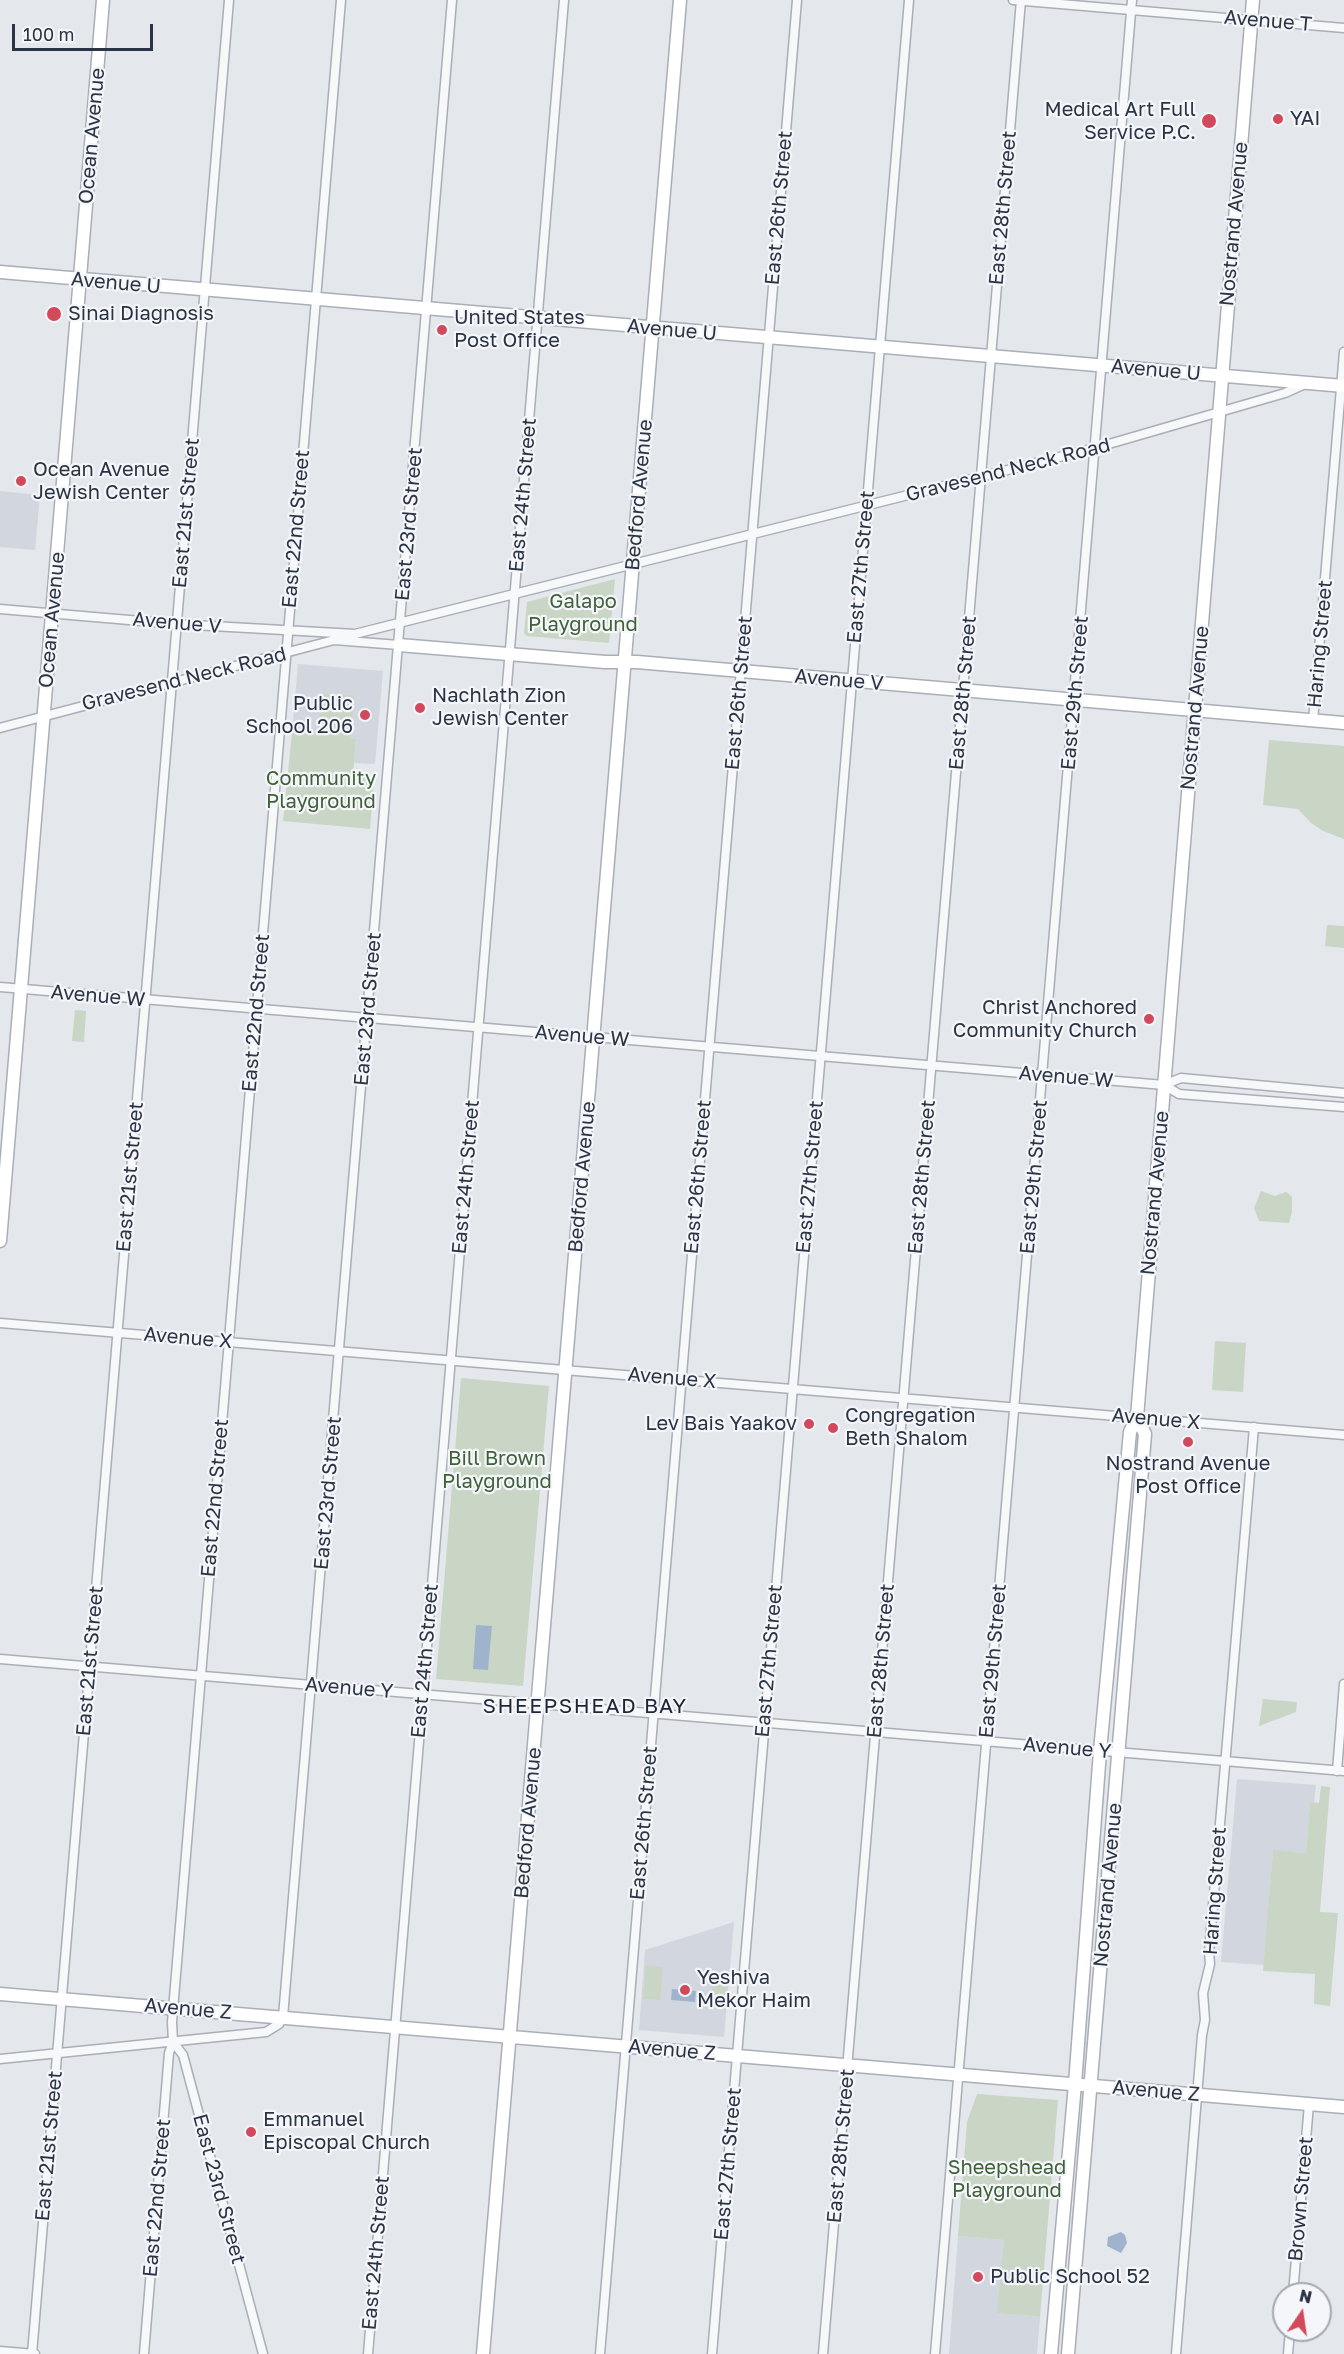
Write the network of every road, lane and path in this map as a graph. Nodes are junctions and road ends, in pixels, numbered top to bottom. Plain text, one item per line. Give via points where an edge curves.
1 (103, 0) edge
2 (229, 0) edge
3 (341, 0) edge
4 (452, 0) edge
5 (564, 0) edge
6 (680, 0) edge
7 (797, 0) edge
8 (909, 0) edge
9 (1013, 0) edge
10 (1021, 0) edge
11 (1132, 0) edge
12 (1253, 0) edge
13 (1132, 10) junction
14 (1251, 20) junction
15 (1344, 28) edge
16 (0, 272) edge
17 (80, 279) junction
18 (204, 291) junction
19 (315, 300) junction
20 (426, 310) junction
21 (538, 319) junction
22 (653, 328) junction
23 (768, 338) junction
24 (879, 348) junction
25 (1344, 352) edge
26 (990, 357) junction
27 (1102, 366) junction
28 (1221, 375) junction
29 (1308, 382) junction
30 (1342, 386) edge
31 (1219, 412) junction
32 (1095, 448) junction
33 (981, 478) junction
34 (866, 506) junction
35 (752, 535) junction
36 (633, 564) junction
37 (516, 593) junction
38 (0, 609) edge
39 (53, 613) junction
40 (401, 623) junction
41 (176, 624) junction
42 (288, 631) junction
43 (355, 634) joint
44 (334, 640) joint
45 (399, 645) junction
46 (286, 654) junction
47 (510, 654) junction
48 (625, 661) junction
49 (741, 671) junction
50 (852, 681) junction
51 (172, 682) junction
52 (963, 690) junction
53 (1074, 699) junction
54 (1194, 710) junction
55 (44, 716) junction
56 (1313, 721) junction
57 (1344, 723) edge
58 (0, 728) edge
59 (0, 987) edge
60 (21, 989) junction
61 (145, 1000) junction
62 (256, 1009) junction
63 (368, 1019) junction
64 (479, 1028) junction
65 (594, 1038) junction
66 (709, 1047) junction
67 (821, 1057) junction
68 (932, 1066) junction
69 (1043, 1075) junction
70 (1164, 1085) junction
71 (1344, 1093) edge
72 (1344, 1107) edge
73 (0, 1241) edge
74 (0, 1323) edge
75 (117, 1332) junction
76 (228, 1342) junction
77 (340, 1351) junction
78 (450, 1360) junction
79 (566, 1370) junction
80 (680, 1379) junction
81 (792, 1388) junction
82 (903, 1398) junction
83 (1015, 1407) junction
84 (1137, 1417) junction
85 (1254, 1427) junction
86 (1344, 1434) edge
87 (0, 1659) edge
88 (89, 1666) junction
89 (200, 1675) junction
90 (1344, 1684) edge
91 (312, 1685) junction
92 (422, 1694) junction
93 (538, 1704) junction
94 (653, 1713) junction
95 (764, 1723) junction
96 (875, 1732) junction
97 (986, 1741) junction
98 (1100, 1751) junction
99 (1119, 1752) junction
100 (1226, 1761) junction
101 (1341, 1771) edge
102 (0, 1994) edge
103 (61, 1999) junction
104 (173, 2008) junction
105 (283, 2017) junction
106 (172, 2026) joint
107 (395, 2027) junction
108 (510, 2037) junction
109 (173, 2042) junction
110 (626, 2046) junction
111 (56, 2054) junction
112 (736, 2055) junction
113 (0, 2059) edge
114 (847, 2065) junction
115 (957, 2074) junction
116 (1075, 2084) junction
117 (1090, 2085) junction
118 (1197, 2095) junction
119 (1309, 2104) junction
120 (1344, 2107) edge
121 (1294, 2282) edge
122 (0, 2351) edge
123 (32, 2354) edge
124 (37, 2354) edge
125 (144, 2354) edge
126 (263, 2354) edge
127 (368, 2354) edge
128 (483, 2354) edge
129 (600, 2354) edge
130 (712, 2354) edge
131 (823, 2354) edge
132 (935, 2354) edge
133 (1051, 2354) edge
134 (1068, 2354) edge
135 (1176, 2354) edge

1 - 17 main road, Ocean Avenue
2 - 18 street, East 21st Street
3 - 19 street, East 22nd Street
4 - 20 street, East 23rd Street
5 - 21 street, East 24th Street
6 - 22 main road, Bedford Avenue
7 - 23 street, East 26th Street
8 - 24 street, East 27th Street
9 - 10 street, Avenue T
10 - 13 street, Avenue T
10 - 26 street, East 28th Street
11 - 13 street, East 29th Street
12 - 14 main road, Nostrand Avenue
13 - 14 street, Avenue T
13 - 27 street, East 29th Street
14 - 15 street, Avenue T
14 - 28 main road, Nostrand Avenue
16 - 17 main road, Avenue U
17 - 18 main road, Avenue U
17 - 39 main road, Ocean Avenue
18 - 19 main road, Avenue U
18 - 41 street, East 21st Street
19 - 20 main road, Avenue U
19 - 42 street, East 22nd Street
20 - 21 main road, Avenue U
20 - 40 street, East 23rd Street
21 - 22 main road, Avenue U
21 - 37 street, East 24th Street
22 - 23 main road, Avenue U
22 - 36 main road, Bedford Avenue
23 - 24 main road, Avenue U
23 - 35 street, East 26th Street
24 - 26 main road, Avenue U
24 - 34 street, East 27th Street
25 - 30 street, Haring Street
26 - 27 main road, Avenue U
26 - 33 street, East 28th Street
27 - 28 main road, Avenue U
27 - 32 street, East 29th Street
28 - 29 main road, Avenue U
28 - 31 main road, Nostrand Avenue
29 - 30 main road, Avenue U
29 - 31 street, Gravesend Neck Road via 1285,393
30 - 56 street, Haring Street
31 - 32 street, Gravesend Neck Road
31 - 54 main road, Nostrand Avenue
32 - 33 street, Gravesend Neck Road
32 - 53 street, East 29th Street
33 - 34 street, Gravesend Neck Road
33 - 52 street, East 28th Street
34 - 35 street, Gravesend Neck Road
34 - 50 street, East 27th Street
35 - 36 street, Gravesend Neck Road
35 - 49 street, East 26th Street
36 - 37 street, Gravesend Neck Road
36 - 48 main road, Bedford Avenue
37 - 40 street, Gravesend Neck Road
37 - 47 street, East 24th Street
38 - 39 street, Avenue V
39 - 41 street, Avenue V
39 - 55 main road, Ocean Avenue
40 - 43 street, Gravesend Neck Road
40 - 45 street, East 23rd Street
41 - 42 street, Avenue V
41 - 51 street, East 21st Street
42 - 43 street, Avenue V
42 - 46 street, East 22nd Street
44 - 45 street, Avenue V
44 - 46 street, Gravesend Neck Road
45 - 47 main road, Avenue V
45 - 63 street, East 23rd Street
46 - 51 street, Gravesend Neck Road
46 - 62 street, East 22nd Street
47 - 48 main road, Avenue V
47 - 64 street, East 24th Street
48 - 49 main road, Avenue V
48 - 65 main road, Bedford Avenue
49 - 50 main road, Avenue V
49 - 66 street, East 26th Street
50 - 52 main road, Avenue V
50 - 67 street, East 27th Street
51 - 55 street, Gravesend Neck Road
51 - 61 street, East 21st Street
52 - 53 main road, Avenue V
52 - 68 street, East 28th Street
53 - 54 main road, Avenue V
53 - 69 street, East 29th Street
54 - 56 main road, Avenue V
54 - 70 main road, Nostrand Avenue
55 - 58 street, Gravesend Neck Road
55 - 60 main road, Ocean Avenue
56 - 57 main road, Avenue V
59 - 60 street, Avenue W
60 - 61 street, Avenue W
60 - 73 main road, Ocean Avenue
61 - 62 street, Avenue W
61 - 75 street, East 21st Street
62 - 63 street, Avenue W
62 - 76 street, East 22nd Street
63 - 64 street, Avenue W
63 - 77 street, East 23rd Street
64 - 65 street, Avenue W
64 - 78 street, East 24th Street
65 - 66 street, Avenue W
65 - 79 main road, Bedford Avenue
66 - 67 street, Avenue W
66 - 80 street, East 26th Street
67 - 68 street, Avenue W
67 - 81 street, East 27th Street
68 - 69 street, Avenue W
68 - 82 street, East 28th Street
69 - 70 street, Avenue W
69 - 83 street, East 29th Street
70 - 71 street, Avenue W via 1181,1078
70 - 72 street, Avenue W via 1179,1094
70 - 84 main road, Nostrand Avenue
74 - 75 street, Avenue X
75 - 76 street, Avenue X
75 - 88 street, East 21st Street
76 - 77 street, Avenue X
76 - 89 street, East 22nd Street
77 - 78 street, Avenue X
77 - 91 street, East 23rd Street
78 - 79 street, Avenue X
78 - 92 street, East 24th Street
79 - 80 street, Avenue X
79 - 93 main road, Bedford Avenue
80 - 81 street, Avenue X
80 - 94 street, East 26th Street
81 - 82 street, Avenue X
81 - 95 street, East 27th Street
82 - 83 street, Avenue X
82 - 96 street, East 28th Street
83 - 84 street, Avenue X
83 - 97 street, East 29th Street
84 - 85 street, Avenue X
84 - 98 main road, Nostrand Avenue via 1130,1432
84 - 99 main road, Nostrand Avenue via 1145,1434
85 - 86 street, Avenue X
85 - 100 street, Haring Street
87 - 88 street, Avenue Y
88 - 89 street, Avenue Y
88 - 103 street, East 21st Street
89 - 91 street, Avenue Y
89 - 104 street, East 22nd Street
90 - 101 street
91 - 92 street, Avenue Y
91 - 105 street, East 23rd Street
92 - 93 street, Avenue Y
92 - 107 street, East 24th Street
93 - 94 street, Avenue Y
93 - 108 main road, Bedford Avenue
94 - 95 street, Avenue Y
94 - 110 street, East 26th Street
95 - 96 street, Avenue Y
95 - 112 street, East 27th Street
96 - 97 street, Avenue Y
96 - 114 street, East 28th Street
97 - 98 street, Avenue Y
97 - 115 street, East 29th Street
98 - 99 street, Avenue Y
98 - 116 main road, Nostrand Avenue
99 - 100 street, Avenue Y
99 - 117 main road, Nostrand Avenue
100 - 101 street, Avenue Y
100 - 118 street, Haring Street
102 - 103 main road, Avenue Z
103 - 104 main road, Avenue Z
103 - 111 street, East 21st Street
104 - 105 main road, Avenue Z
104 - 106 street, East 22nd Street
105 - 107 main road, Avenue Z
105 - 109 street via 266,2032
106 - 109 street, East 23rd Street
107 - 108 main road, Avenue Z
107 - 127 street, East 24th Street
108 - 110 main road, Avenue Z
108 - 128 main road, Bedford Avenue
109 - 111 street
109 - 125 street, East 22nd Street
109 - 126 street, East 23rd Street via 186,2065
110 - 112 main road, Avenue Z
110 - 129 street, East 26th Street
111 - 113 street
111 - 123 street, East 21st Street
112 - 114 main road, Avenue Z
112 - 130 street, East 27th Street
114 - 115 main road, Avenue Z
114 - 131 street, East 28th Street
115 - 116 main road, Avenue Z
115 - 132 street, East 29th Street
116 - 117 main road, Avenue Z
116 - 133 main road, Nostrand Avenue
117 - 118 main road, Avenue Z
117 - 134 main road, Nostrand Avenue
118 - 119 main road, Avenue Z
118 - 135 street, Haring Street
119 - 120 main road, Avenue Z
119 - 121 street, Brown Street
122 - 123 street
123 - 124 street

